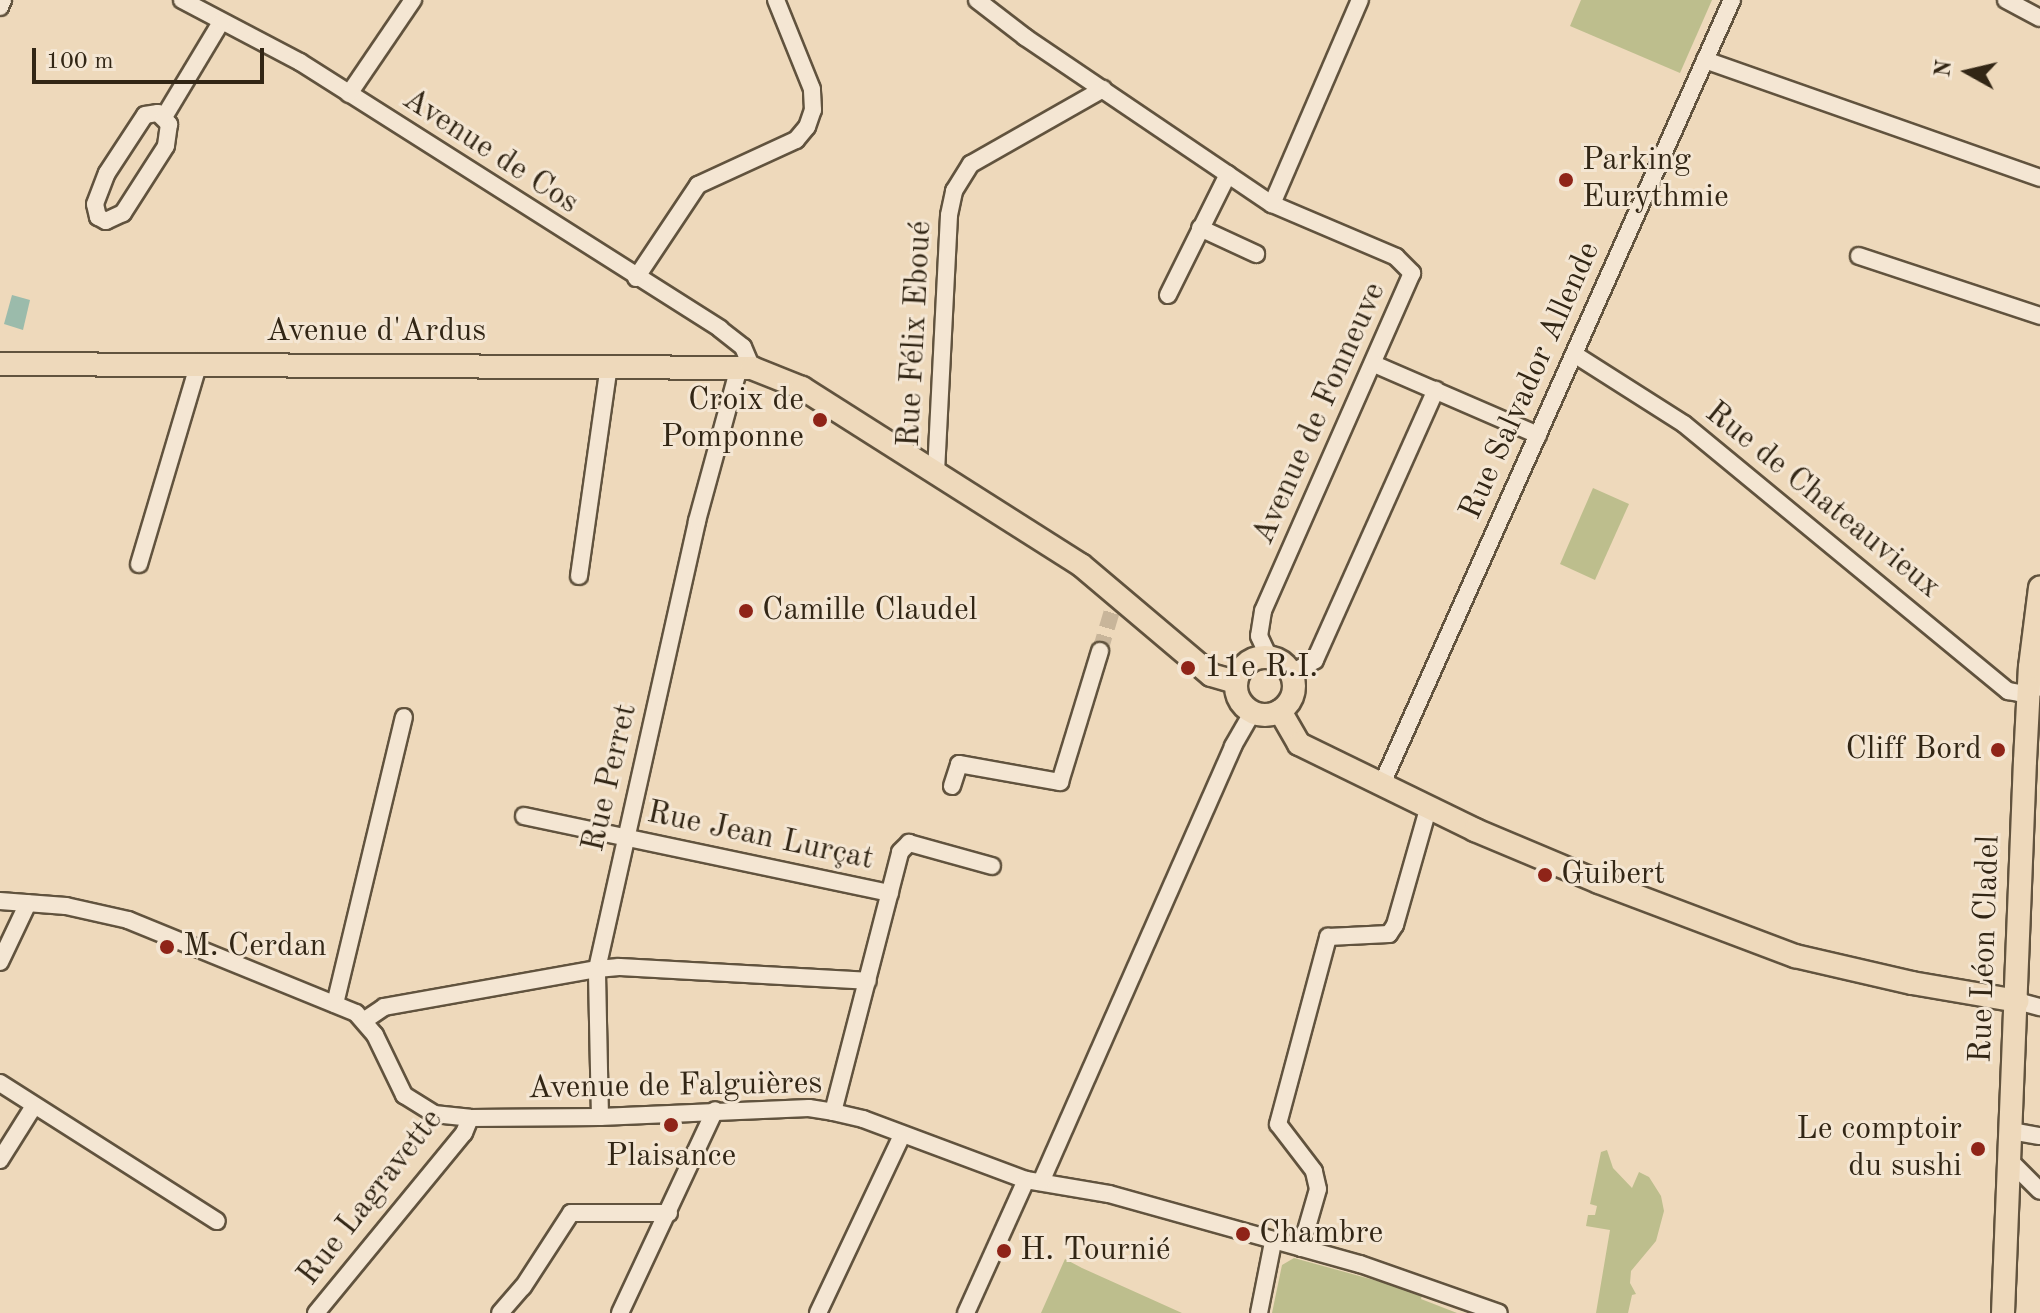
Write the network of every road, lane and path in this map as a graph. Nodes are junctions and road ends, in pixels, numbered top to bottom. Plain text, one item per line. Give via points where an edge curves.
1 (3, 0) edge
2 (182, 0) edge
3 (413, 0) edge
4 (776, 0) edge
5 (977, 0) edge
6 (1360, 0) edge
7 (1732, 0) edge
8 (2006, 0) edge
9 (0, 7) edge
10 (2040, 18) edge
11 (221, 22) junction
12 (1705, 60) junction
13 (1103, 89) junction
14 (349, 94) junction
15 (164, 117) junction
16 (1228, 174) junction
17 (2040, 178) edge
18 (1272, 204) junction
19 (1200, 228) junction
20 (1256, 254) dead end
21 (1859, 256) dead end
22 (636, 278) junction
23 (1168, 295) dead end
24 (2040, 316) edge
25 (1574, 354) junction
26 (199, 363) junction
27 (0, 364) edge
28 (1374, 364) junction
29 (609, 366) junction
30 (746, 367) junction
31 (1436, 390) junction
32 (1538, 435) junction
33 (936, 472) junction
34 (139, 564) dead end
35 (579, 576) dead end
36 (2040, 588) edge
37 (1100, 651) tunnel mouth
38 (1269, 657) junction
39 (1291, 673) junction
40 (1236, 682) junction
41 (2034, 689) edge
42 (1280, 711) junction
43 (1253, 712) junction
44 (404, 717) dead end
45 (952, 786) dead end
46 (1381, 786) junction
47 (1428, 809) junction
48 (524, 816) dead end
49 (626, 838) junction
50 (992, 866) dead end
51 (890, 893) junction
52 (0, 901) edge
53 (28, 903) junction
54 (0, 962) edge
55 (597, 969) junction
56 (868, 981) junction
57 (2017, 1001) junction
58 (335, 1004) junction
59 (2040, 1007) edge
60 (365, 1020) junction
61 (0, 1083) edge
62 (34, 1106) junction
63 (715, 1110) junction
64 (833, 1112) junction
65 (600, 1117) junction
66 (470, 1118) junction
67 (2011, 1131) junction
68 (902, 1135) junction
69 (2040, 1136) edge
70 (0, 1160) edge
71 (2010, 1161) junction
72 (1033, 1181) junction
73 (2040, 1191) edge
74 (669, 1213) junction
75 (217, 1221) dead end
76 (1273, 1242) junction
77 (1301, 1248) junction
78 (316, 1313) edge
79 (500, 1313) edge
80 (620, 1313) edge
81 (818, 1313) edge
82 (966, 1313) edge
83 (1259, 1313) edge
84 (1499, 1313) edge
85 (2003, 1313) edge

1 - 9 street
2 - 11 street, Avenue de Cos
3 - 14 street
4 - 22 street via 812,89 807,127 796,140 698,185
5 - 13 street, Avenue de Fonneuve
6 - 18 street
7 - 12 street, Rue Salvador Allende
8 - 10 street
11 - 14 street, Avenue de Cos
11 - 15 street
12 - 17 street
12 - 25 street, Rue Salvador Allende
13 - 16 street, Avenue de Fonneuve
13 - 33 street, Rue Félix Eboué via 971,164 954,191
14 - 22 street, Avenue de Cos
15 - 15 street via 145,115 107,173 95,204 98,217 106,221 123,213 166,146 169,124
16 - 18 street, Avenue de Fonneuve
16 - 19 street
18 - 28 street, Avenue de Fonneuve via 1396,257 1412,273
19 - 20 street
19 - 23 street
21 - 24 street
22 - 30 street, Avenue de Cos via 743,347
25 - 32 street, Rue Salvador Allende
25 - 41 street, Rue de Chateauvieux via 1684,424 2008,691
26 - 27 main road, Avenue d'Ardus
26 - 29 main road, Avenue d'Ardus
26 - 34 street
28 - 31 street
28 - 38 street, Avenue de Fonneuve via 1263,611 1259,636
29 - 30 main road, Avenue d'Ardus
29 - 35 street
30 - 33 main road via 802,388
30 - 49 street, Rue Perret via 697,521
31 - 32 street
31 - 39 street via 1315,660
32 - 46 street, Rue Salvador Allende
33 - 40 main road via 1081,565 1211,675
36 - 41 main road, Rue Léon Cladel
37 - 45 street via 1060,782 959,764
38 - 39 main road
38 - 40 main road via 1244,666
39 - 42 main road via 1294,690
40 - 43 main road via 1240,700
41 - 57 main road, Rue Léon Cladel
42 - 43 main road
42 - 46 main road via 1299,744
43 - 72 street
44 - 58 street
46 - 47 main road
47 - 57 main road via 1599,882 1795,956
47 - 77 street via 1389,934 1328,937 1278,1124 1314,1171 1318,1189
48 - 49 street, Rue Jean Lurçat
49 - 51 street, Rue Jean Lurçat
49 - 55 street, Rue Perret
50 - 51 street via 909,843 900,852
51 - 56 street
52 - 53 street
53 - 54 street
53 - 58 street via 128,920
55 - 56 street
55 - 60 street via 384,1007
55 - 65 street, Rue Perret
56 - 64 street
57 - 59 street
57 - 67 main road, Rue Léon Cladel
58 - 60 street
60 - 66 street, Avenue de Falguières via 404,1095 434,1114
61 - 62 street
62 - 70 street
62 - 75 street
63 - 64 street, Avenue de Falguières
63 - 65 street, Avenue de Falguières
63 - 74 street
64 - 68 street, Avenue de Falguières
65 - 66 street, Avenue de Falguières
66 - 78 street, Rue Lagravette via 464,1133
67 - 69 street
67 - 71 main road, Rue Léon Cladel
68 - 72 street, Avenue de Falguières
68 - 81 street
71 - 73 street
71 - 85 main road, Rue Léon Cladel
72 - 76 street, Avenue de Falguières via 1109,1194
72 - 82 street
74 - 79 street via 571,1213
74 - 80 street
76 - 77 street, Avenue de Falguières
76 - 83 street
77 - 84 street, Avenue de Falguières

